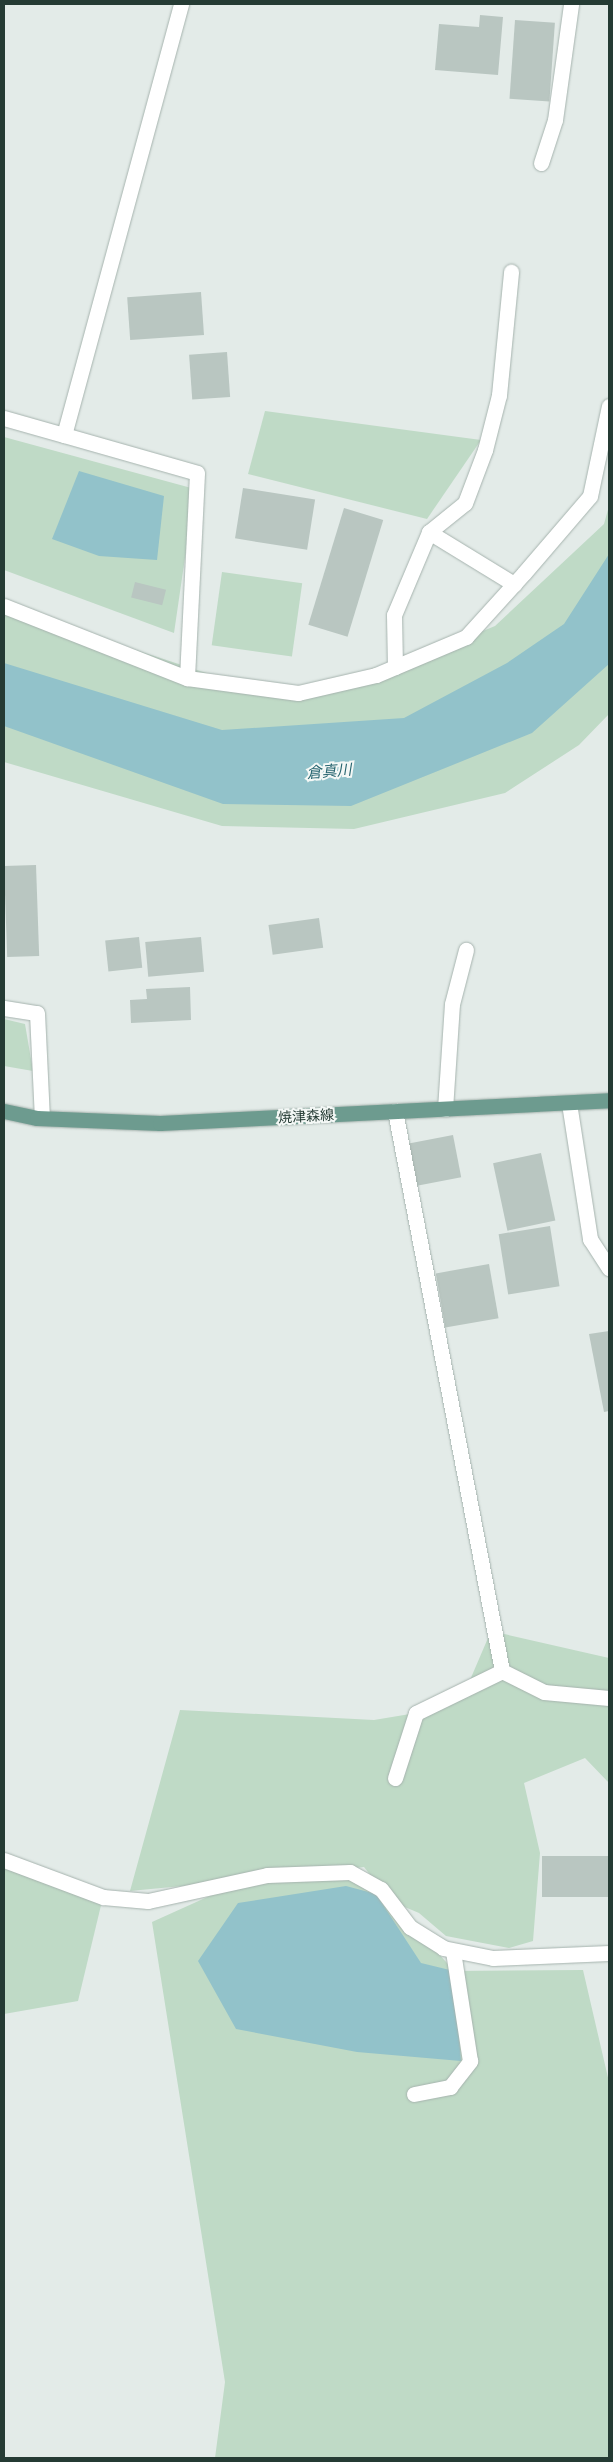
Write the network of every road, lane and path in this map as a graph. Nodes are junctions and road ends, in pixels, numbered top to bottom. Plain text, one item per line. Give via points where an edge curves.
1 (181, 4) edge
2 (572, 4) edge
3 (542, 163) dead end
4 (510, 272) dead end
5 (609, 406) edge
6 (4, 418) edge
7 (64, 435) junction
8 (429, 532) junction
9 (514, 584) junction
10 (4, 606) edge
11 (395, 667) junction
12 (187, 678) junction
13 (466, 950) dead end
14 (4, 1008) edge
15 (609, 1100) edge
16 (569, 1103) junction
17 (445, 1109) junction
18 (4, 1111) edge
19 (394, 1111) junction
20 (42, 1118) junction
21 (609, 1268) edge
22 (502, 1671) junction
23 (609, 1698) edge
24 (396, 1778) dead end
25 (4, 1860) edge
26 (454, 1951) junction
27 (609, 1953) edge
28 (414, 2094) dead end

1 - 7 street
2 - 3 street via 555,120
4 - 8 street via 499,395 485,450 465,503
5 - 9 street via 590,496
6 - 7 street
7 - 12 street via 197,473
8 - 9 street
8 - 11 street via 394,615
9 - 11 street via 466,638
10 - 12 street
11 - 12 street via 298,693
13 - 17 street via 452,1004
14 - 20 street via 37,1013
15 - 16 main road, 焼津森線
16 - 17 main road, 焼津森線
16 - 21 street via 590,1239
17 - 19 main road, 焼津森線
18 - 20 main road, 焼津森線
19 - 20 main road, 焼津森線 via 160,1123
19 - 22 street
22 - 23 street via 544,1692
22 - 24 street via 416,1713
25 - 26 street via 103,1897 148,1901 267,1875 350,1872 381,1889 410,1926
26 - 27 street via 493,1958
26 - 28 street via 470,2061 450,2087

